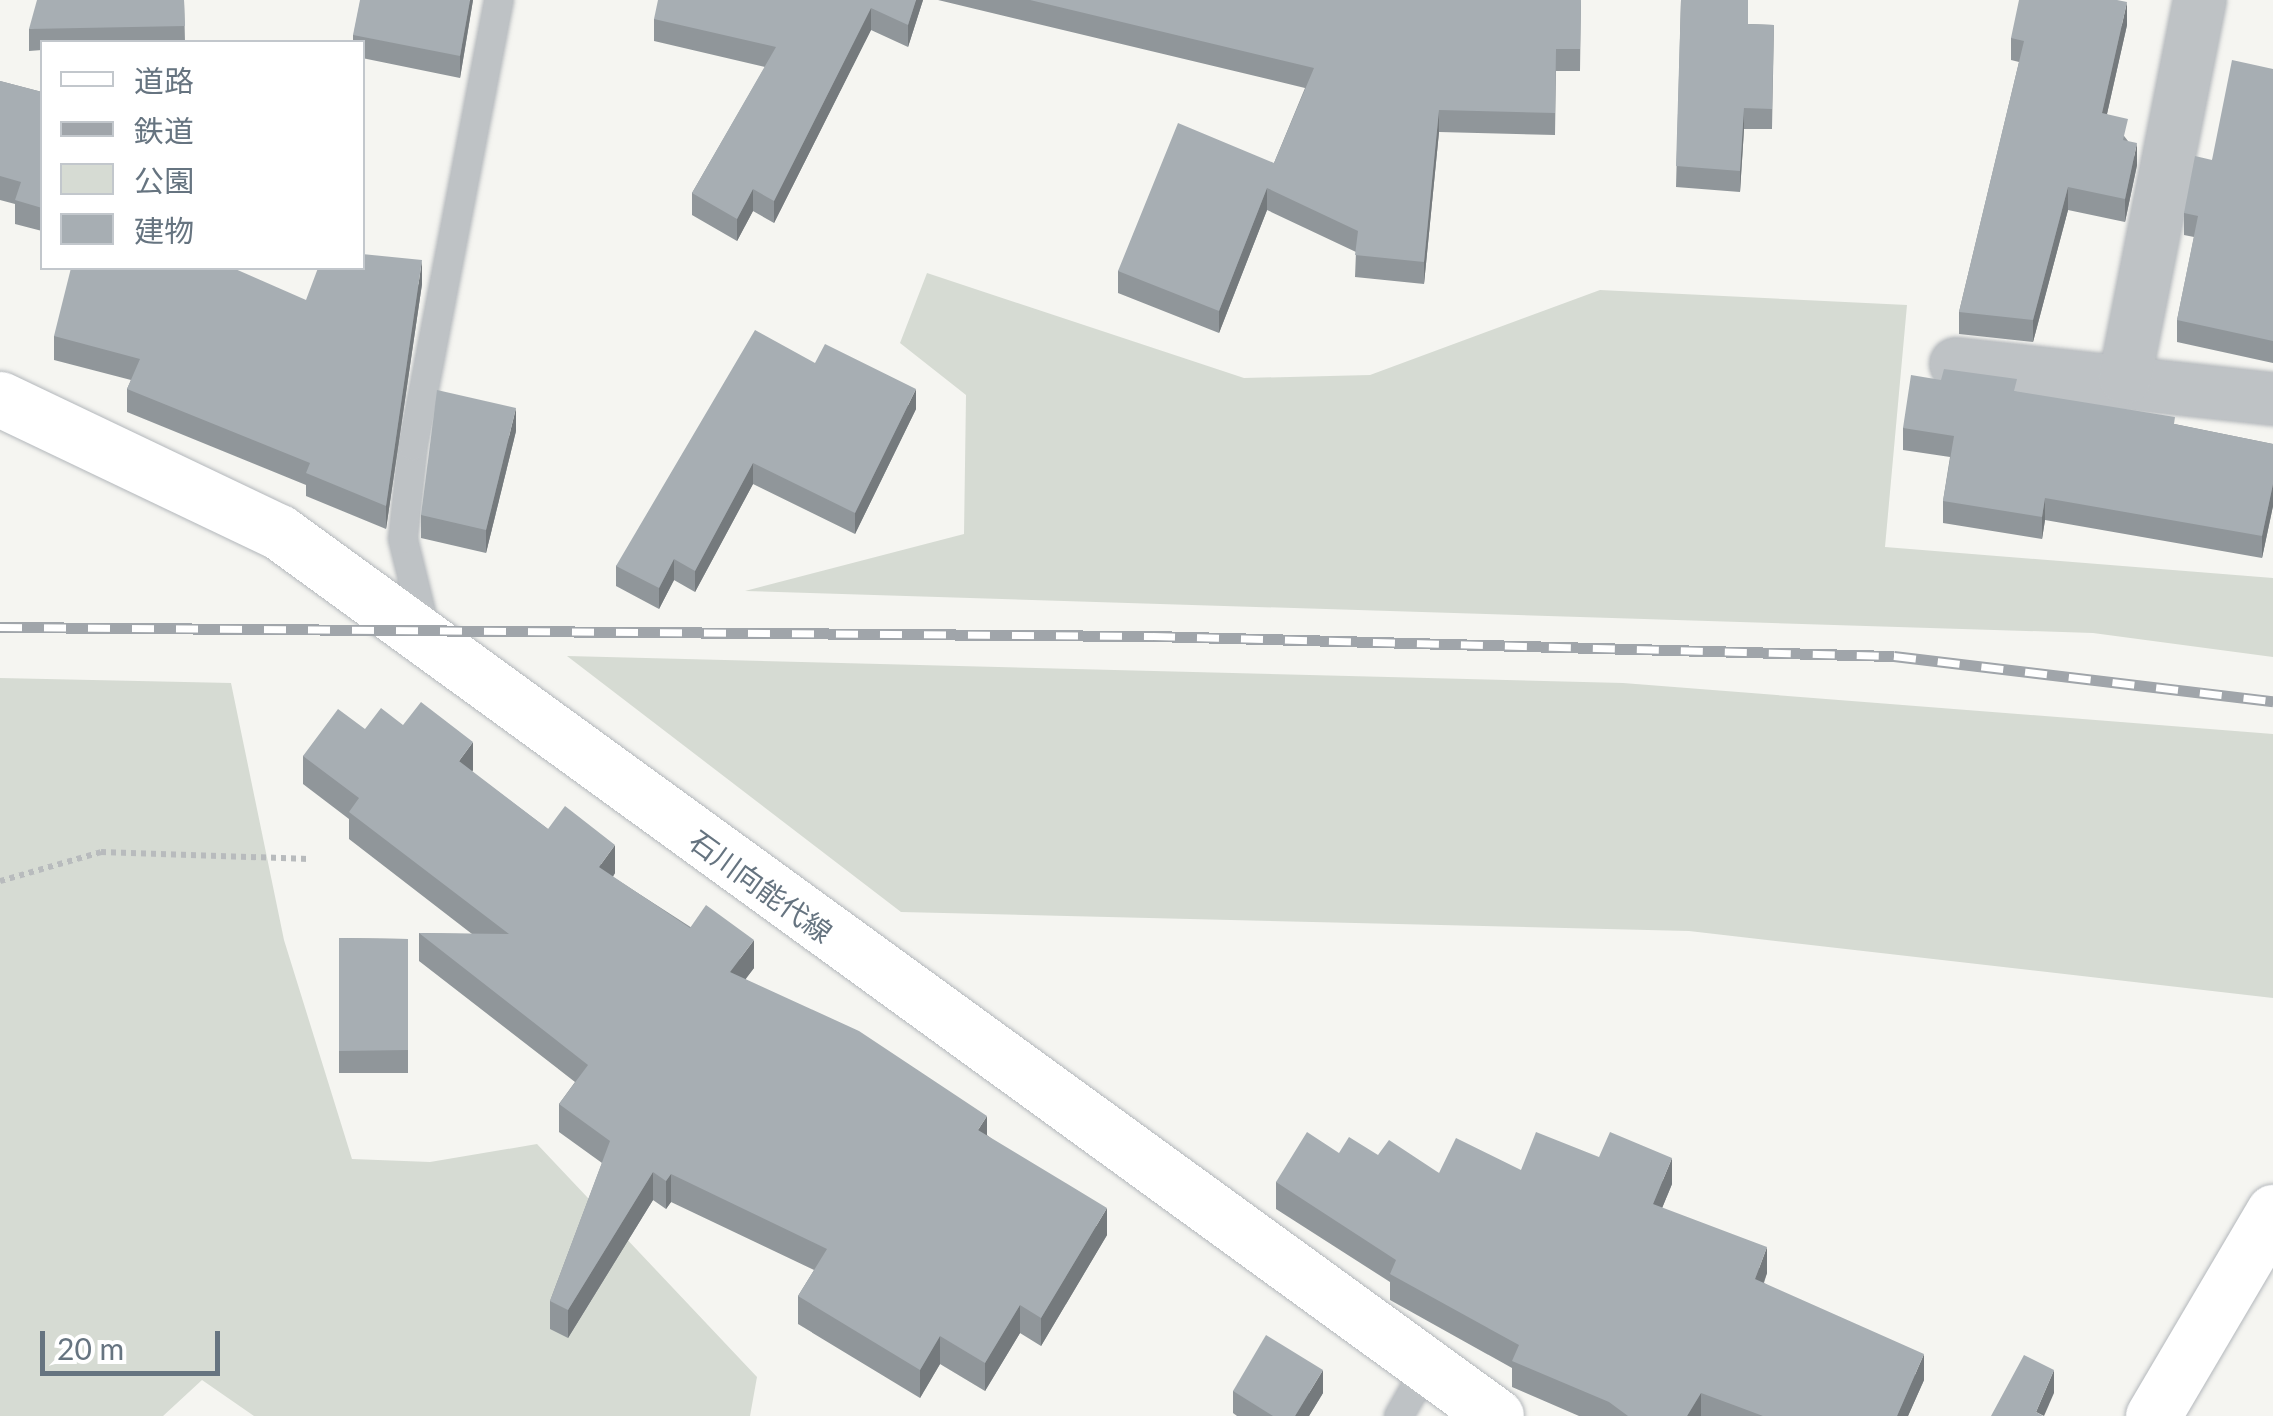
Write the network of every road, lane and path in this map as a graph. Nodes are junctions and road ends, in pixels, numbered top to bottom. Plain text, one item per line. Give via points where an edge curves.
1 (499, 0) edge
2 (2200, 0) edge
3 (1956, 364) dead end
4 (2125, 378) junction
5 (0, 399) edge
6 (2273, 399) edge
7 (426, 633) junction
8 (310, 859) dead end
9 (0, 881) edge
10 (2273, 1212) edge
11 (1427, 1367) junction
12 (1399, 1416) edge
13 (1496, 1416) edge
14 (2153, 1416) edge

1 - 7 lane via 413,446 404,539
2 - 4 street
3 - 4 street
4 - 6 street
5 - 7 main road, 石川向能代線 via 279,532
7 - 11 main road, 石川向能代線
8 - 9 path via 101,852
10 - 14 main road
11 - 12 lane
11 - 13 main road, 石川向能代線

